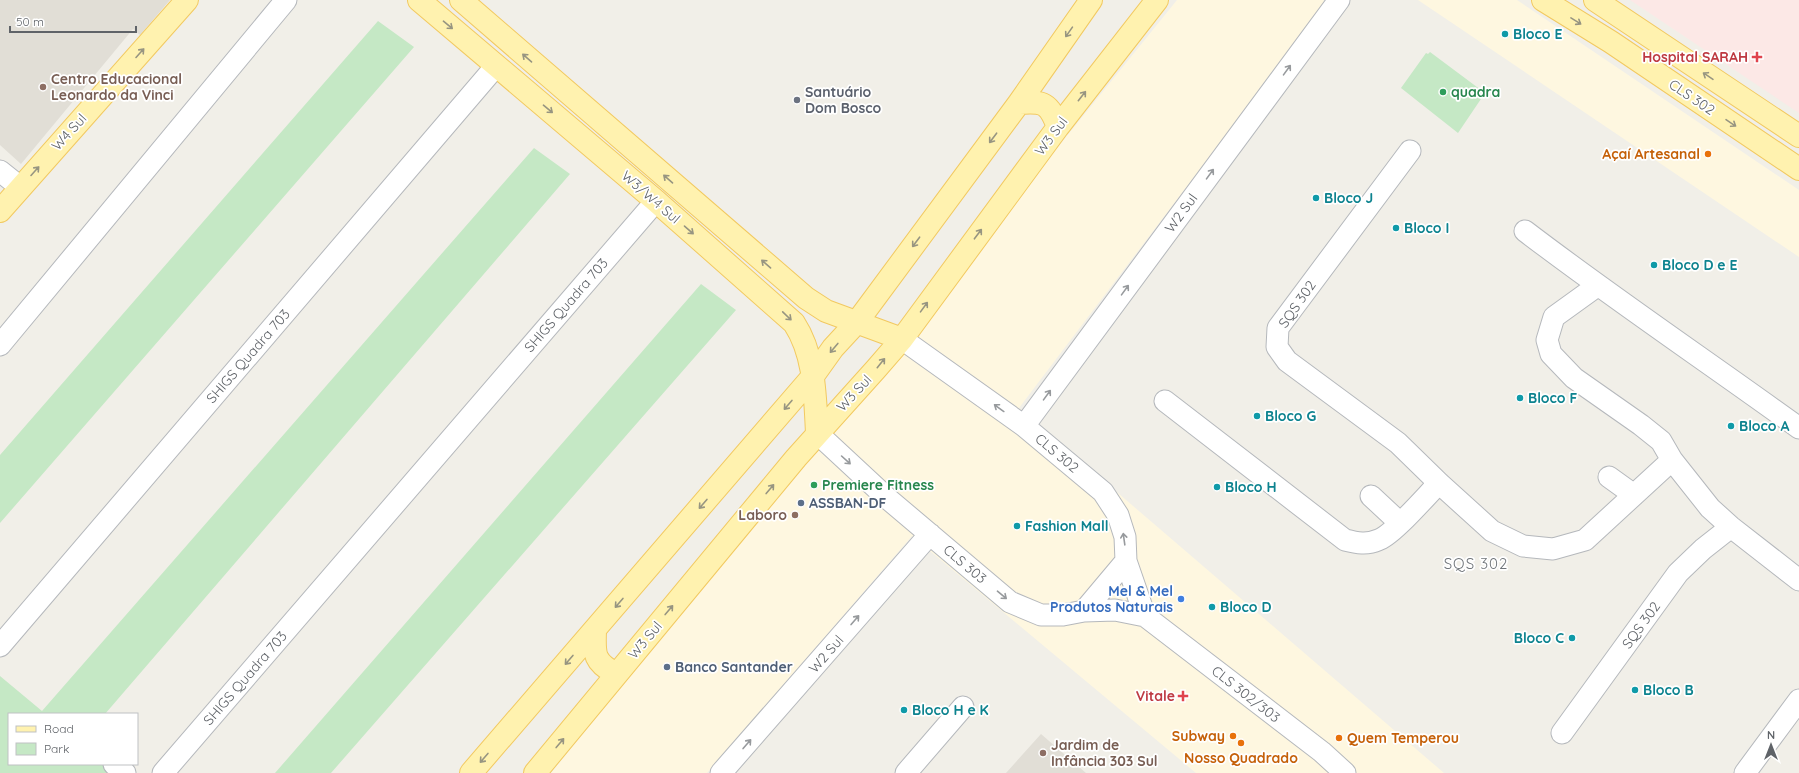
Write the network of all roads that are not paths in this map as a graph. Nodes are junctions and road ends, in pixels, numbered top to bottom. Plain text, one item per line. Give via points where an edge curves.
1 (187, 0) edge
2 (286, 0) edge
3 (419, 0) edge
4 (461, 0) edge
5 (1092, 0) edge
6 (1156, 0) edge
7 (1338, 0) edge
8 (1543, 0) edge
9 (1595, 0) edge
10 (496, 66) junction
11 (1019, 103) junction
12 (591, 114) junction
13 (1058, 127) junction
14 (576, 133) junction
15 (1799, 136) edge
16 (1410, 151) dead end
17 (1799, 169) edge
18 (0, 171) edge
19 (20, 187) junction
20 (656, 201) junction
21 (0, 211) edge
22 (1525, 231) dead end
23 (740, 242) junction
24 (725, 260) junction
25 (1597, 286) junction
26 (857, 322) junction
27 (902, 339) junction
28 (0, 345) edge
29 (813, 376) junction
30 (1165, 402) dead end
31 (1024, 426) junction
32 (1799, 428) edge
33 (817, 433) junction
34 (1672, 460) junction
35 (1609, 477) dead end
36 (1439, 483) junction
37 (1634, 495) junction
38 (1371, 496) dead end
39 (1400, 523) junction
40 (1731, 527) junction
41 (930, 534) junction
42 (1126, 561) junction
43 (1799, 580) edge
44 (1084, 611) junction
45 (1146, 616) junction
46 (595, 630) junction
47 (0, 646) edge
48 (616, 674) junction
49 (1799, 700) edge
50 (963, 707) dead end
51 (1562, 733) dead end
52 (115, 765) edge
53 (125, 773) edge
54 (162, 773) edge
55 (471, 773) edge
56 (535, 773) edge
57 (721, 773) edge
58 (906, 773) edge
59 (1345, 773) edge
60 (1745, 773) edge

19 -> 1 main road, W4 Sul
2 - 28 street
3 -> 10 main road, W3/W4 Sul
12 -> 4 main road, W3/W4 Sul
5 -> 11 main road
13 -> 6 main road, W3 Sul
31 -> 7 street, W2 Sul
8 -> 17 main road, CLS 302 via 1611,42
15 -> 9 main road, CLS 302
10 -> 14 main road, W3/W4 Sul
10 - 47 street, SHIGS Quadra 703
11 - 13 main road via 1045,104 1052,111
11 -> 26 main road
12 - 14 main road
23 -> 12 main road, W3/W4 Sul
27 -> 13 main road, W3 Sul
14 - 20 main road, W3/W4 Sul
16 - 36 street, SQS 302 via 1278,328 1277,347 1287,361 1398,443
18 - 19 street
19 - 21 main road, W4 Sul
20 -> 24 main road, W3/W4 Sul
20 - 54 street, SHIGS Quadra 703
22 - 25 street
23 - 24 main road
26 -> 23 main road, W3/W4 Sul via 826,311 806,298
24 -> 29 main road, W3/W4 Sul via 794,323 804,337
25 - 32 street via 1648,319
25 - 34 street via 1554,317 1547,340 1551,354 1574,378 1661,441
26 - 27 main road, W3/W4 Sul
26 -> 29 main road via 833,348
31 -> 27 street, CLS 302
33 -> 27 main road, W3 Sul
29 - 33 main road, W3/W4 Sul
29 -> 46 main road
30 - 39 street via 1345,540 1359,544 1379,540
42 -> 31 street, CLS 302 via 1125,537 1118,515 1103,492
33 -> 41 street, CLS 303
48 -> 33 main road, W3 Sul
34 - 37 street, SQS 302
34 - 40 street via 1710,508
35 - 37 street
36 - 37 street, SQS 302 via 1492,531 1523,546 1553,550 1585,540
36 - 39 street
38 - 39 street
40 - 43 street
40 - 51 street, SQS 302 via 1678,573
41 -> 44 street, CLS 303 via 1010,602 1041,615 1063,615
57 -> 41 street, W2 Sul
42 - 44 street
42 - 45 street, CLS 302
44 - 45 street, CLS 303 via 1115,610
45 - 59 street, CLS 302/303 via 1322,752
46 - 48 main road via 596,659
46 -> 55 main road
56 -> 48 main road, W3 Sul
49 - 60 street
50 - 58 street
52 - 53 street

